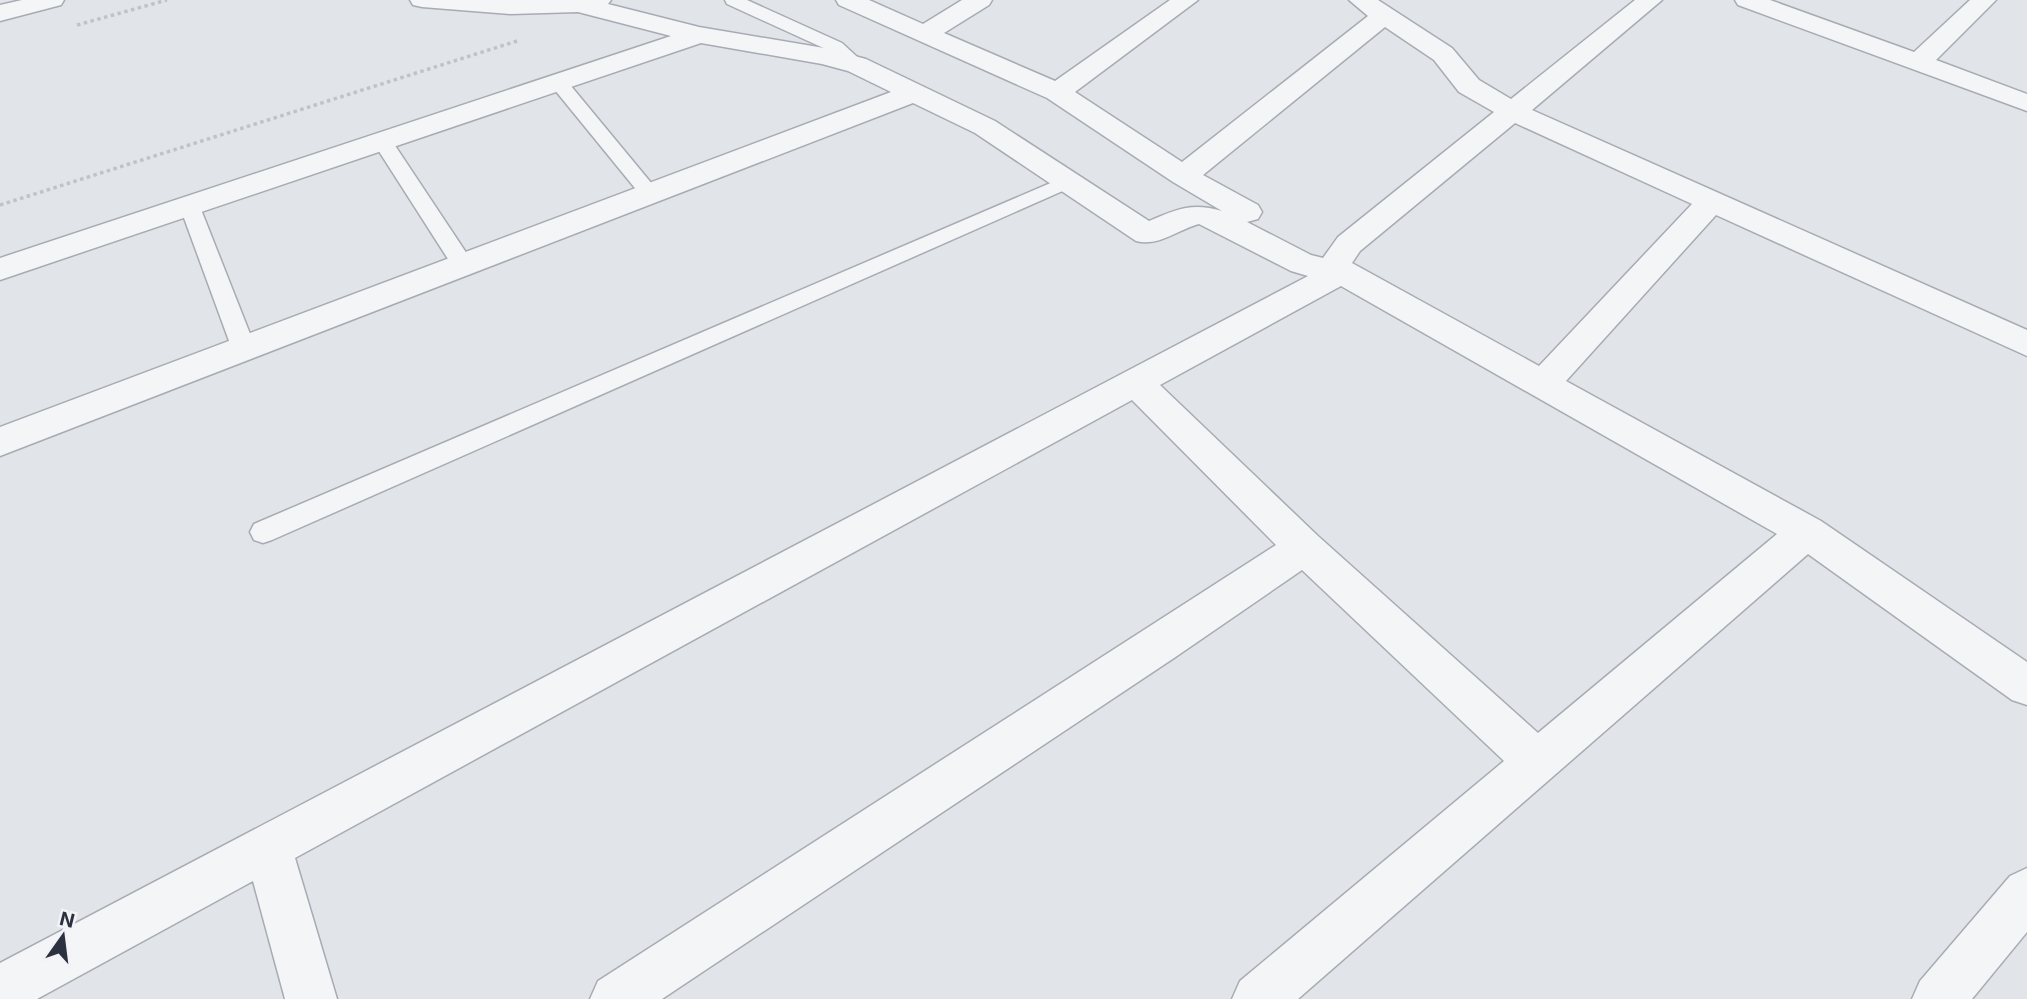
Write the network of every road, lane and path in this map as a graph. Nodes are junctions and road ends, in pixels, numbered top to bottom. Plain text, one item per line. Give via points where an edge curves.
1 (51, 0) edge
2 (167, 0) edge
3 (422, 0) edge
4 (733, 0) edge
5 (848, 0) edge
6 (980, 0) edge
7 (1186, 0) edge
8 (1650, 0) edge
9 (1747, 0) edge
10 (1984, 0) edge
11 (578, 3) edge
12 (1372, 8) edge
13 (0, 13) edge
14 (77, 25) dead end
15 (924, 34) junction
16 (699, 35) junction
17 (1919, 63) junction
18 (857, 65) junction
19 (559, 84) junction
20 (1057, 92) junction
21 (913, 93) junction
22 (2027, 103) edge
23 (1511, 111) junction
24 (383, 142) junction
25 (1183, 176) junction
26 (1067, 182) junction
27 (650, 194) junction
28 (1710, 203) junction
29 (0, 205) edge
30 (190, 207) junction
31 (463, 265) junction
32 (1338, 268) junction
33 (0, 269) edge
34 (2027, 344) edge
35 (244, 349) junction
36 (1136, 383) junction
37 (1542, 385) junction
38 (0, 442) edge
39 (263, 532) dead end
40 (1807, 532) junction
41 (1304, 547) junction
42 (2027, 686) edge
43 (1538, 762) junction
44 (268, 847) junction
45 (2027, 893) edge
46 (0, 991) edge
47 (1, 999) edge
48 (311, 999) edge
49 (616, 999) edge
50 (1258, 999) edge
51 (1938, 999) edge

1 - 13 street
2 - 14 path
3 - 11 street
4 - 18 lane via 836,47
5 - 15 street
6 - 15 street
7 - 20 street
8 - 23 street
9 - 17 street
10 - 17 street
11 - 16 street
11 - 29 path via 536,35
12 - 23 street via 1443,54 1469,86
12 - 25 street
15 - 20 street
16 - 18 street
16 - 19 street
17 - 22 street
18 - 21 street
19 - 24 street
19 - 27 lane
20 - 25 street
21 - 26 street via 985,127
21 - 27 street
23 - 28 street
23 - 32 street via 1349,244
24 - 30 street
24 - 31 lane
25 - 32 street
26 - 32 street via 1147,234 1200,214 1302,264
26 - 39 lane
27 - 31 street
28 - 34 street
28 - 37 street
30 - 33 street
30 - 35 lane
31 - 35 street
32 - 36 street
32 - 37 street
35 - 38 street
36 - 41 street
36 - 44 street
37 - 40 street
40 - 42 street
40 - 43 street
41 - 43 street
41 - 49 street
43 - 50 street
44 - 46 street
44 - 48 street
45 - 51 street
46 - 47 street

